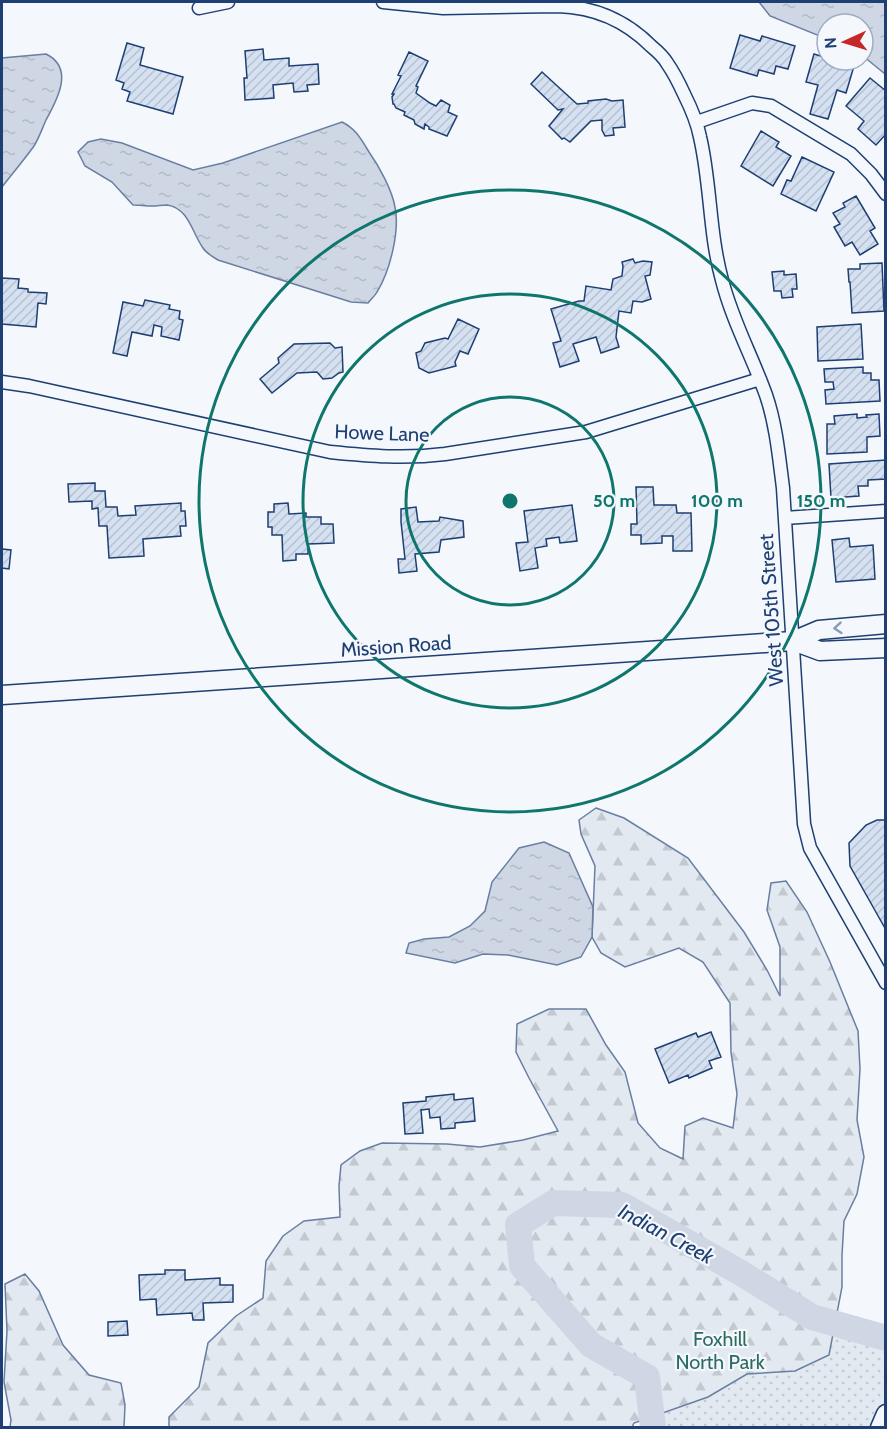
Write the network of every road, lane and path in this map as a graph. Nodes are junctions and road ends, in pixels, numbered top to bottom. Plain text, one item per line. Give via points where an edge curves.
1 (228, 2) edge
2 (383, 2) edge
3 (199, 8) dead end
4 (697, 123) junction
5 (885, 194) edge
6 (760, 379) junction
7 (2, 382) edge
8 (885, 511) edge
9 (785, 518) junction
10 (885, 624) edge
11 (793, 641) junction
12 (885, 648) edge
13 (2, 695) edge
14 (885, 983) edge
15 (885, 1414) edge
16 (880, 1428) edge

1 - 3 street
2 - 4 street, West 105th Street via 443,8 558,6 588,9 616,19 665,60
4 - 5 street via 752,103 771,106 851,154
4 - 6 street, West 105th Street via 722,282
6 - 7 street, Howe Lane via 586,432 397,458 330,452
6 - 9 street, West 105th Street via 777,442
8 - 9 street
9 - 11 street, West 105th Street
10 -> 11 main road, Mission Road via 819,630
11 - 12 main road, Mission Road via 820,651
11 - 13 main road, Mission Road
11 - 14 street, West 105th Street via 804,824 810,848
15 - 16 main road

